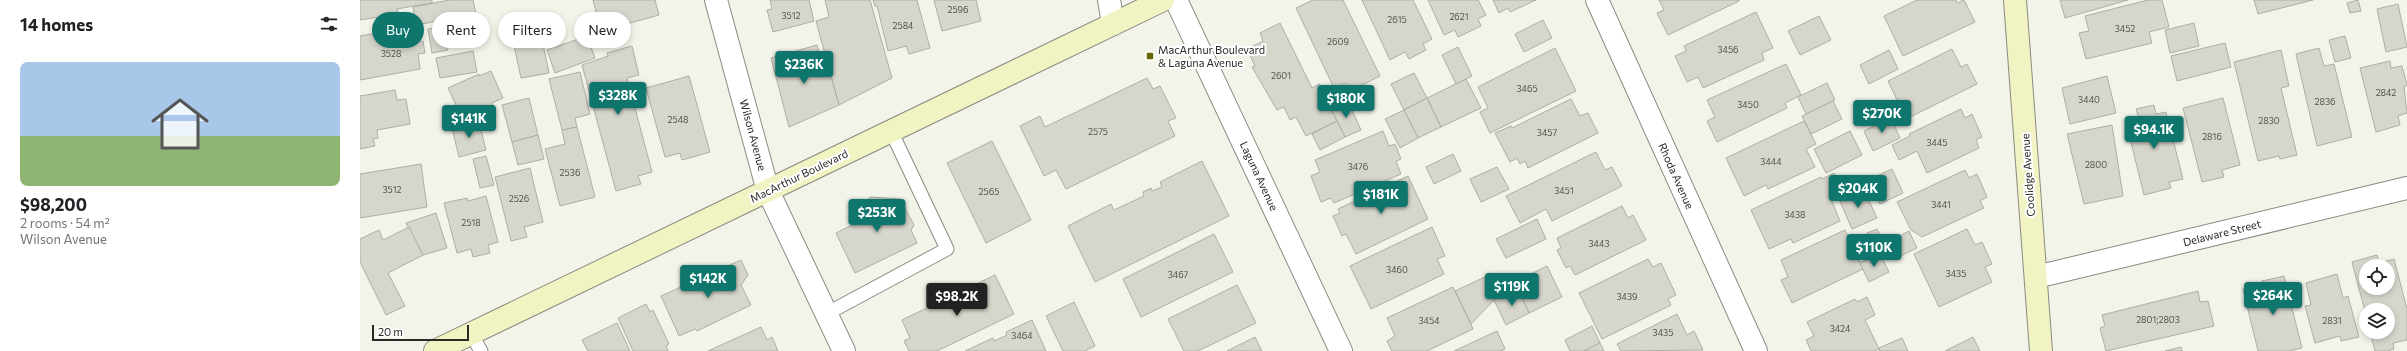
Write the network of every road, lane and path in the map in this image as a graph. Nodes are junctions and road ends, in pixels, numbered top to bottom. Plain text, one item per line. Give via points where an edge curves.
1 (716, 0) edge
2 (1109, 0) edge
3 (1163, 0) edge
4 (1176, 0) edge
5 (1597, 0) edge
6 (2015, 0) edge
7 (1113, 24) junction
8 (891, 131) junction
9 (2407, 188) edge
10 (768, 191) junction
11 (2036, 277) junction
12 (826, 314) junction
13 (476, 342) edge
14 (435, 351) edge
15 (844, 351) edge
16 (1341, 351) edge
17 (1756, 351) edge
18 (2040, 351) edge

1 - 10 street, Wilson Avenue
2 - 7 street
3 - 7 main road, MacArthur Boulevard
4 - 16 street, Laguna Avenue
5 - 17 street, Rhoda Avenue
6 - 11 main road, Coolidge Avenue
7 - 8 main road, MacArthur Boulevard
8 - 10 main road, MacArthur Boulevard
8 - 12 lane via 947,249
9 - 11 street, Delaware Street
10 - 12 street, Wilson Avenue
10 - 13 main road, MacArthur Boulevard
11 - 18 main road, Coolidge Avenue
12 - 15 street, Wilson Avenue
13 - 14 main road, MacArthur Boulevard

